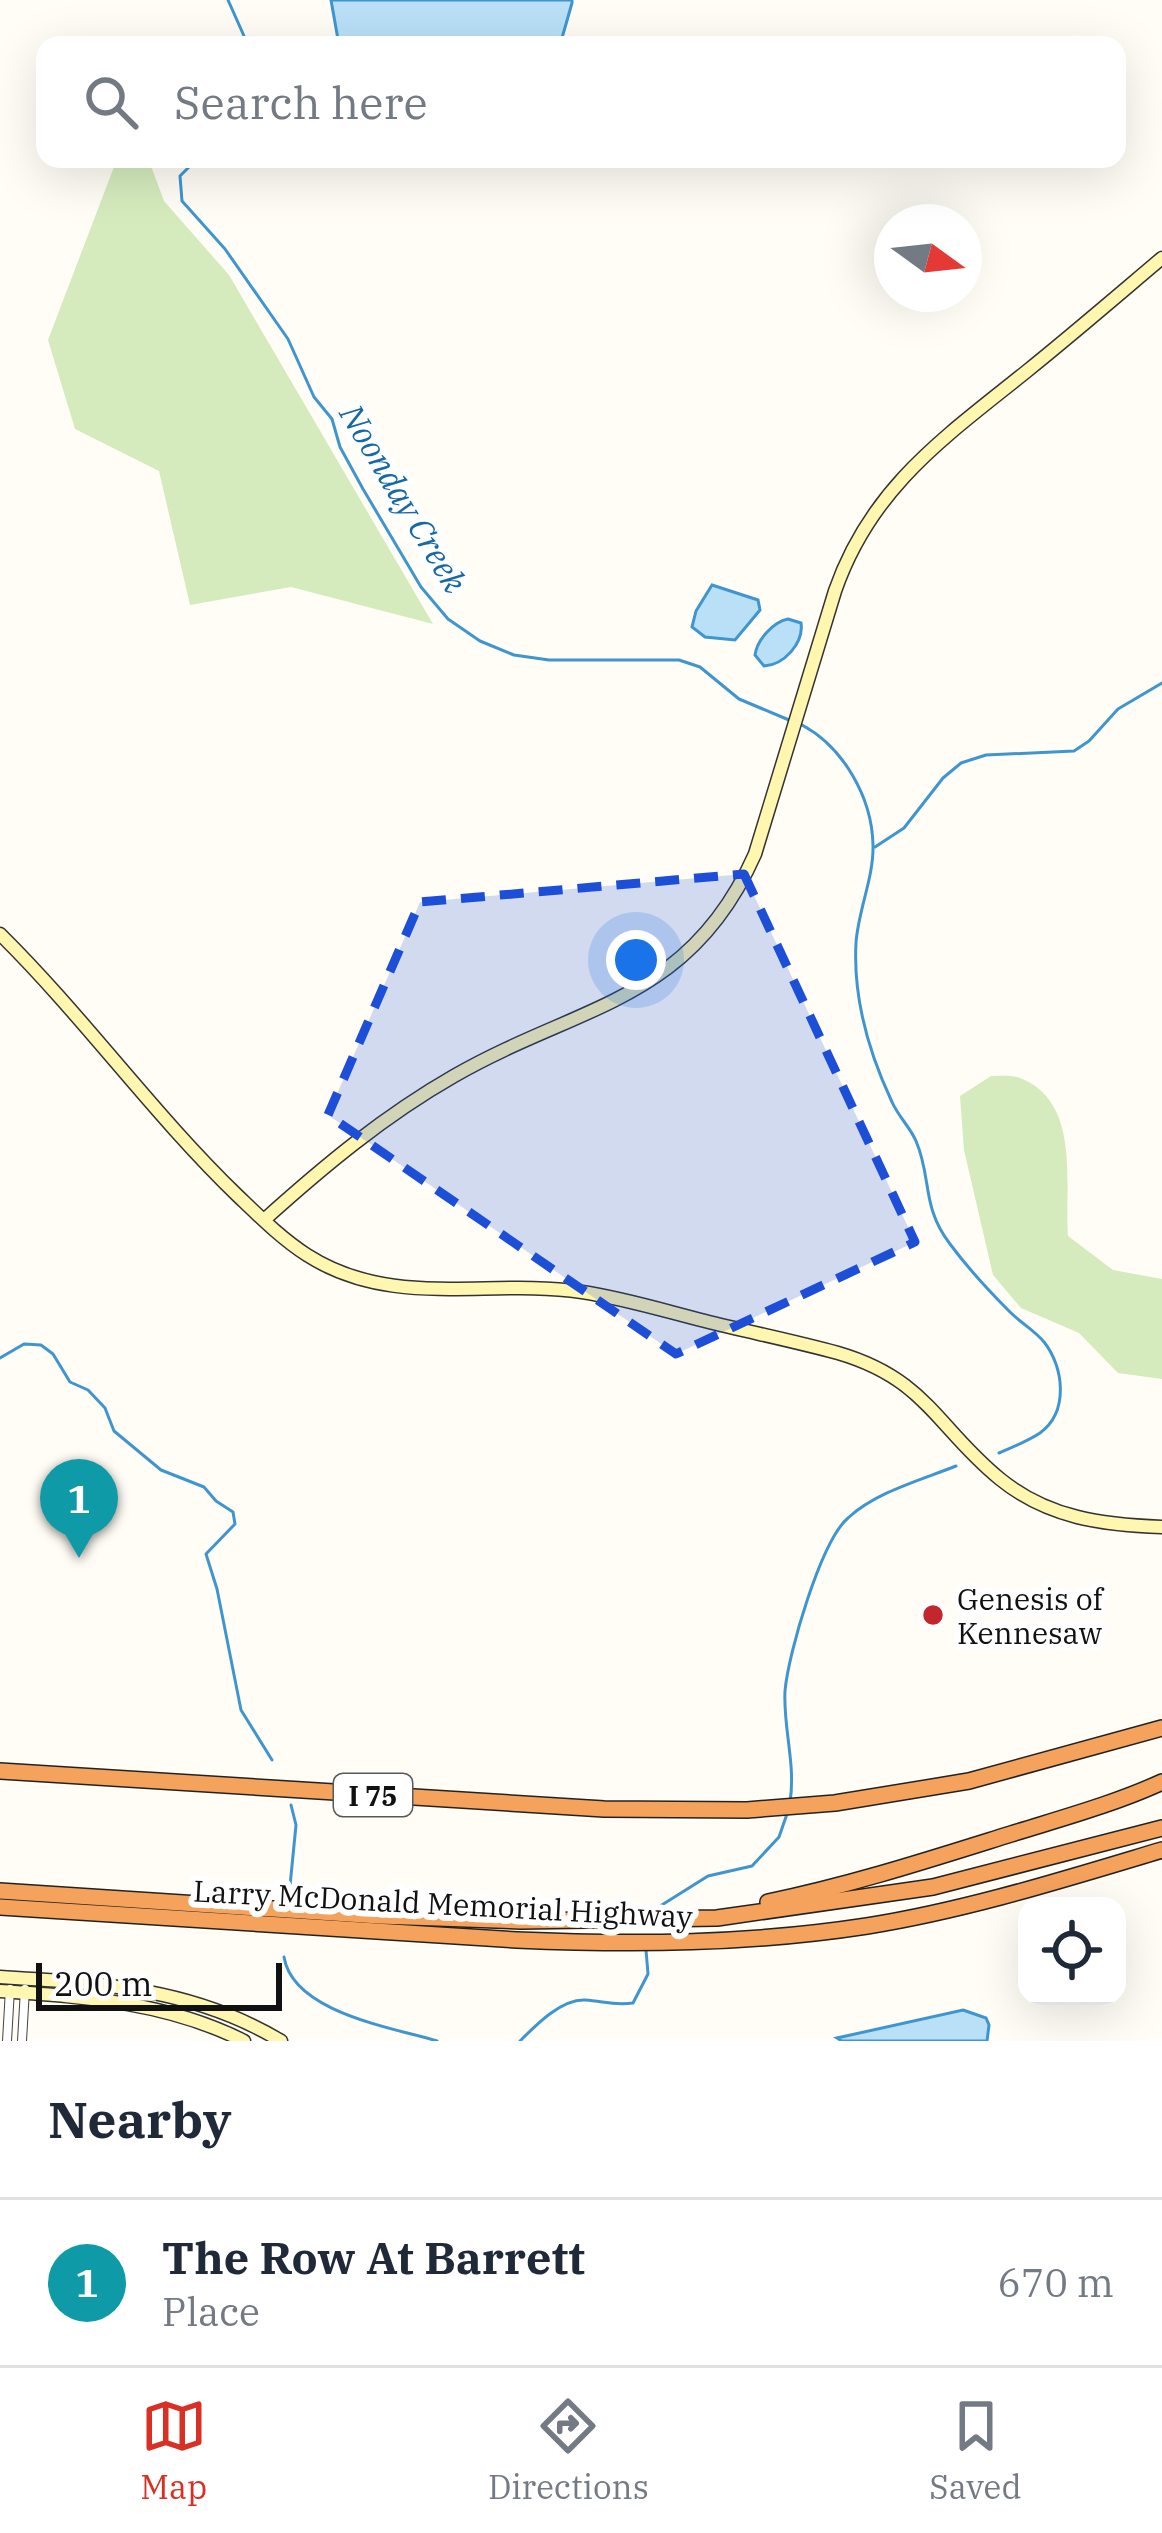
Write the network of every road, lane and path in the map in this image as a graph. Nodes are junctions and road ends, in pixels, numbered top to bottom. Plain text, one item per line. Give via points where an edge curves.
1 (1162, 258) edge
2 (0, 934) edge
3 (264, 1220) junction
4 (1162, 1527) edge
5 (1162, 1728) edge
6 (0, 1771) edge
7 (1162, 1785) edge
8 (1162, 1828) edge
9 (1162, 1850) edge
10 (0, 1891) edge
11 (0, 1907) edge
12 (718, 1914) junction
13 (12, 1985) edge
14 (7, 2041) edge
15 (22, 2041) edge
16 (244, 2041) edge
17 (281, 2041) edge

1 - 3 main road via 922,455 866,522 836,591 755,854 706,936 611,1002 412,1100
2 - 3 main road
3 - 4 main road via 326,1266 374,1284 586,1292 856,1359 918,1394 1025,1496 1084,1520
5 - 6 highway, I 75 via 969,1781 747,1810 604,1809
7 - 12 highway via 827,1891
8 - 12 highway via 933,1887
9 - 11 highway, Larry McDonald Memorial Highway via 915,1917 693,1943
10 - 12 highway via 379,1916 598,1921
13 - 14 street
13 - 15 street
13 - 16 main road via 143,2005
13 - 17 main road via 123,1985 167,1994

